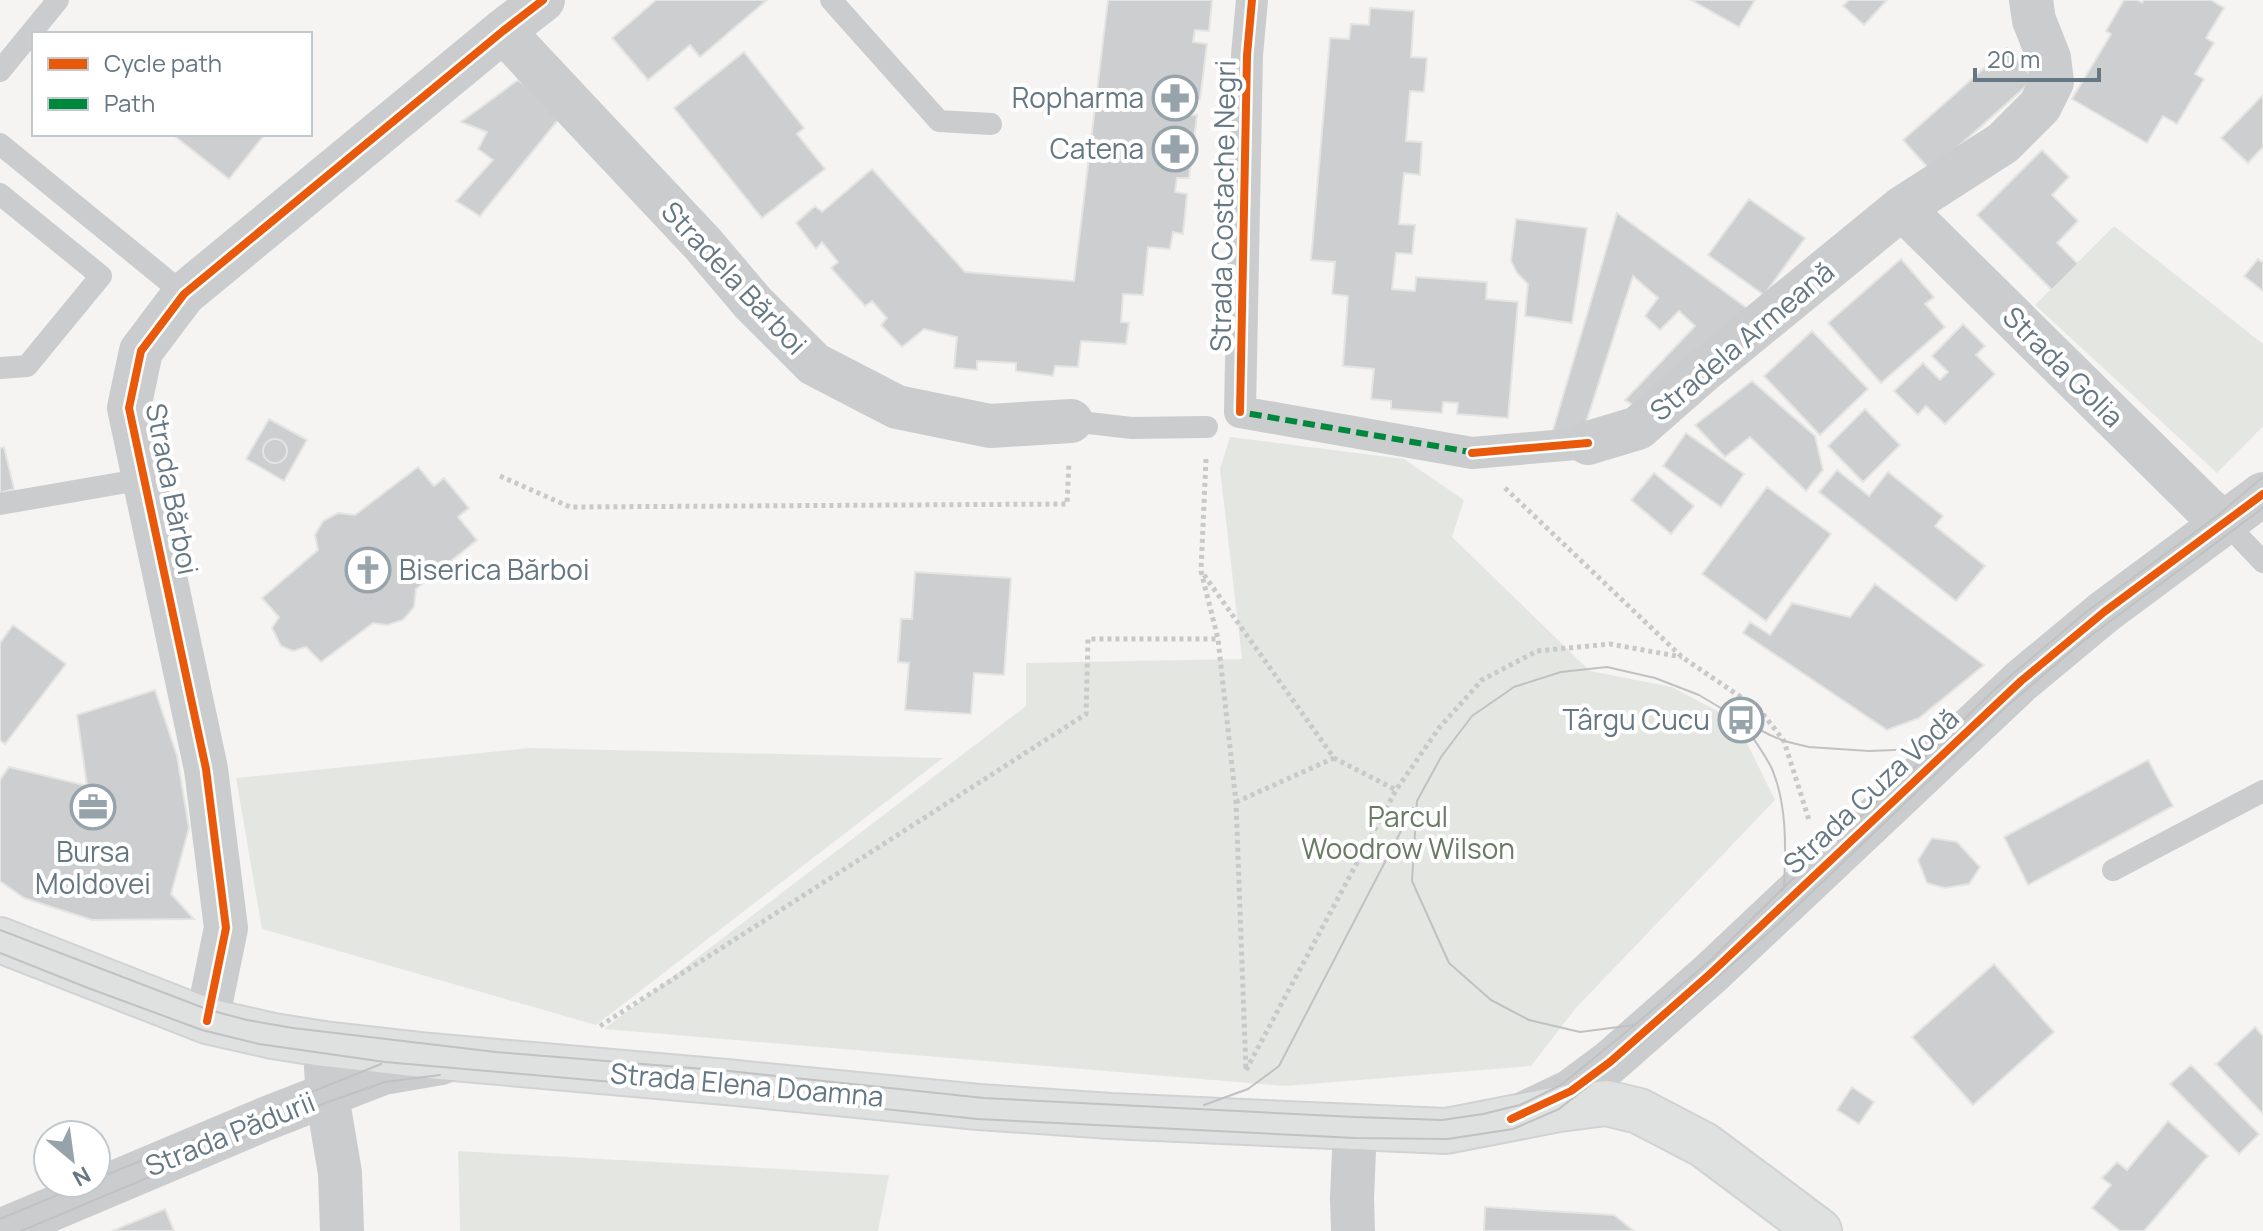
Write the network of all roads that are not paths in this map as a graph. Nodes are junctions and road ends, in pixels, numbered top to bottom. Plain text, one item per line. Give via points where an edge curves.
1 (58, 0) edge
2 (543, 0) edge
3 (831, 0) edge
4 (1252, 0) edge
5 (2031, 0) edge
6 (503, 31) junction
7 (0, 71) edge
8 (991, 124) dead end
9 (0, 144) edge
10 (0, 194) edge
11 (1902, 208) junction
12 (184, 294) junction
13 (0, 368) edge
14 (1240, 412) joint
15 (1071, 421) joint
16 (1207, 427) road end
17 (1588, 443) joint
18 (144, 479) junction
19 (2263, 494) edge
20 (0, 504) edge
21 (2226, 523) junction
22 (2263, 562) edge
23 (2263, 791) edge
24 (2113, 870) dead end
25 (0, 940) edge
26 (207, 1021) junction
27 (324, 1044) junction
28 (467, 1059) junction
29 (328, 1094) junction
30 (1511, 1119) junction
31 (1355, 1127) junction
32 (0, 1231) edge
33 (342, 1231) edge
34 (1353, 1231) edge
35 (1819, 1231) edge

1 - 7 lane
2 - 6 street, Strada Bărboi
3 - 8 lane via 939,121
4 - 14 street, Strada Costache Negri
5 - 11 street, Stradela Armeană via 2052,82 2040,106 2003,143
6 - 12 street, Strada Bărboi
6 - 15 street, Stradela Bărboi via 814,364 897,407 990,426
9 - 12 lane
10 - 13 lane via 101,276 27,366
11 - 17 street, Stradela Armeană via 1638,428
11 - 21 street, Strada Golia
12 - 18 street, Strada Bărboi via 141,351 129,408
14 - 17 street, Stradela Armeană via 1472,453
15 - 16 lane via 1132,428
18 - 20 lane
18 - 26 street, Strada Bărboi via 206,769 226,928
19 - 21 street, Strada Cuza Vodă
21 - 22 lane
21 - 30 street, Strada Cuza Vodă via 2021,681 1610,1062 1571,1091
23 - 24 lane
25 - 26 main road, Strada Elena Doamna
26 - 27 main road, Strada Elena Doamna
27 - 28 main road, Strada Elena Doamna
27 - 29 street
28 - 29 street, Strada Pădurii via 383,1073
28 - 31 main road, Strada Elena Doamna via 979,1107
29 - 32 street, Strada Pădurii
29 - 33 street
30 - 31 main road, Strada Elena Doamna via 1446,1131
30 - 35 main road, Strada Elena Doamna via 1606,1103 1639,1111 1704,1145
31 - 34 street

